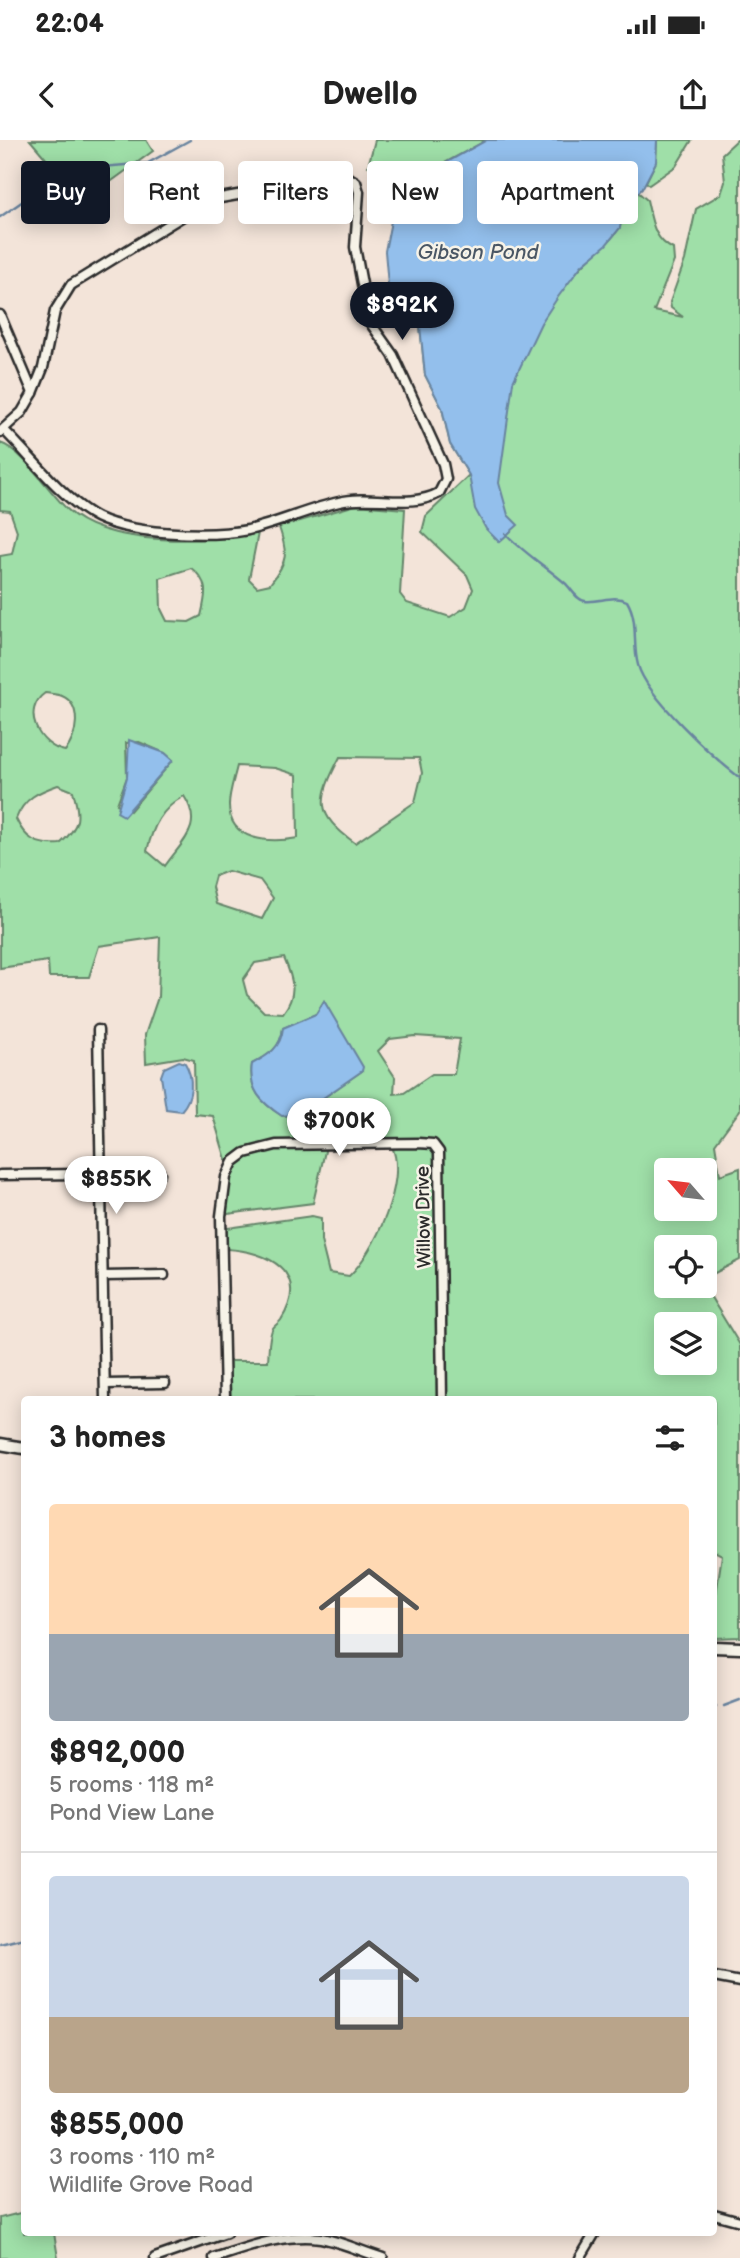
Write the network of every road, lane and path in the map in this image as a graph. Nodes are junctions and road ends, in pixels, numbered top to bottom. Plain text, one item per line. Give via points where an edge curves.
1 (0, 315) edge
2 (33, 393) junction
3 (2, 431) edge
4 (98, 1030) dead end
5 (0, 1166) edge
6 (160, 1173) dead end
7 (0, 1175) edge
8 (101, 1176) junction
9 (164, 1275) dead end
10 (103, 1276) junction
11 (165, 1383) dead end
12 (106, 1384) junction
13 (105, 1396) edge
14 (225, 1396) edge
15 (442, 1396) edge
16 (0, 1444) edge
17 (21, 1448) edge
18 (717, 1647) edge
19 (740, 1648) edge
20 (717, 1978) edge
21 (740, 1982) edge
22 (717, 2215) edge
23 (740, 2221) edge
24 (217, 2236) edge
25 (592, 2236) edge
26 (219, 2257) edge
27 (155, 2258) edge
28 (383, 2258) edge
29 (580, 2258) edge

1 - 2 street
2 - 3 street
2 - 3 street via 55,312 72,285 209,200 346,176 356,182 359,192 355,247 369,321 404,376 443,464 445,484 439,494 427,498 354,499 245,530 151,529 91,514
4 - 8 street
5 - 7 street
6 - 8 street
7 - 8 street
8 - 10 street
9 - 10 street
10 - 12 street
11 - 12 street
12 - 13 street
14 - 15 street, Willow Drive via 221,1216 226,1177 233,1163 245,1153 276,1145 418,1143 433,1144 439,1152
16 - 17 street
18 - 19 street
20 - 21 street
22 - 23 street
24 - 27 street
25 - 29 street
26 - 28 street via 263,2241 307,2237

